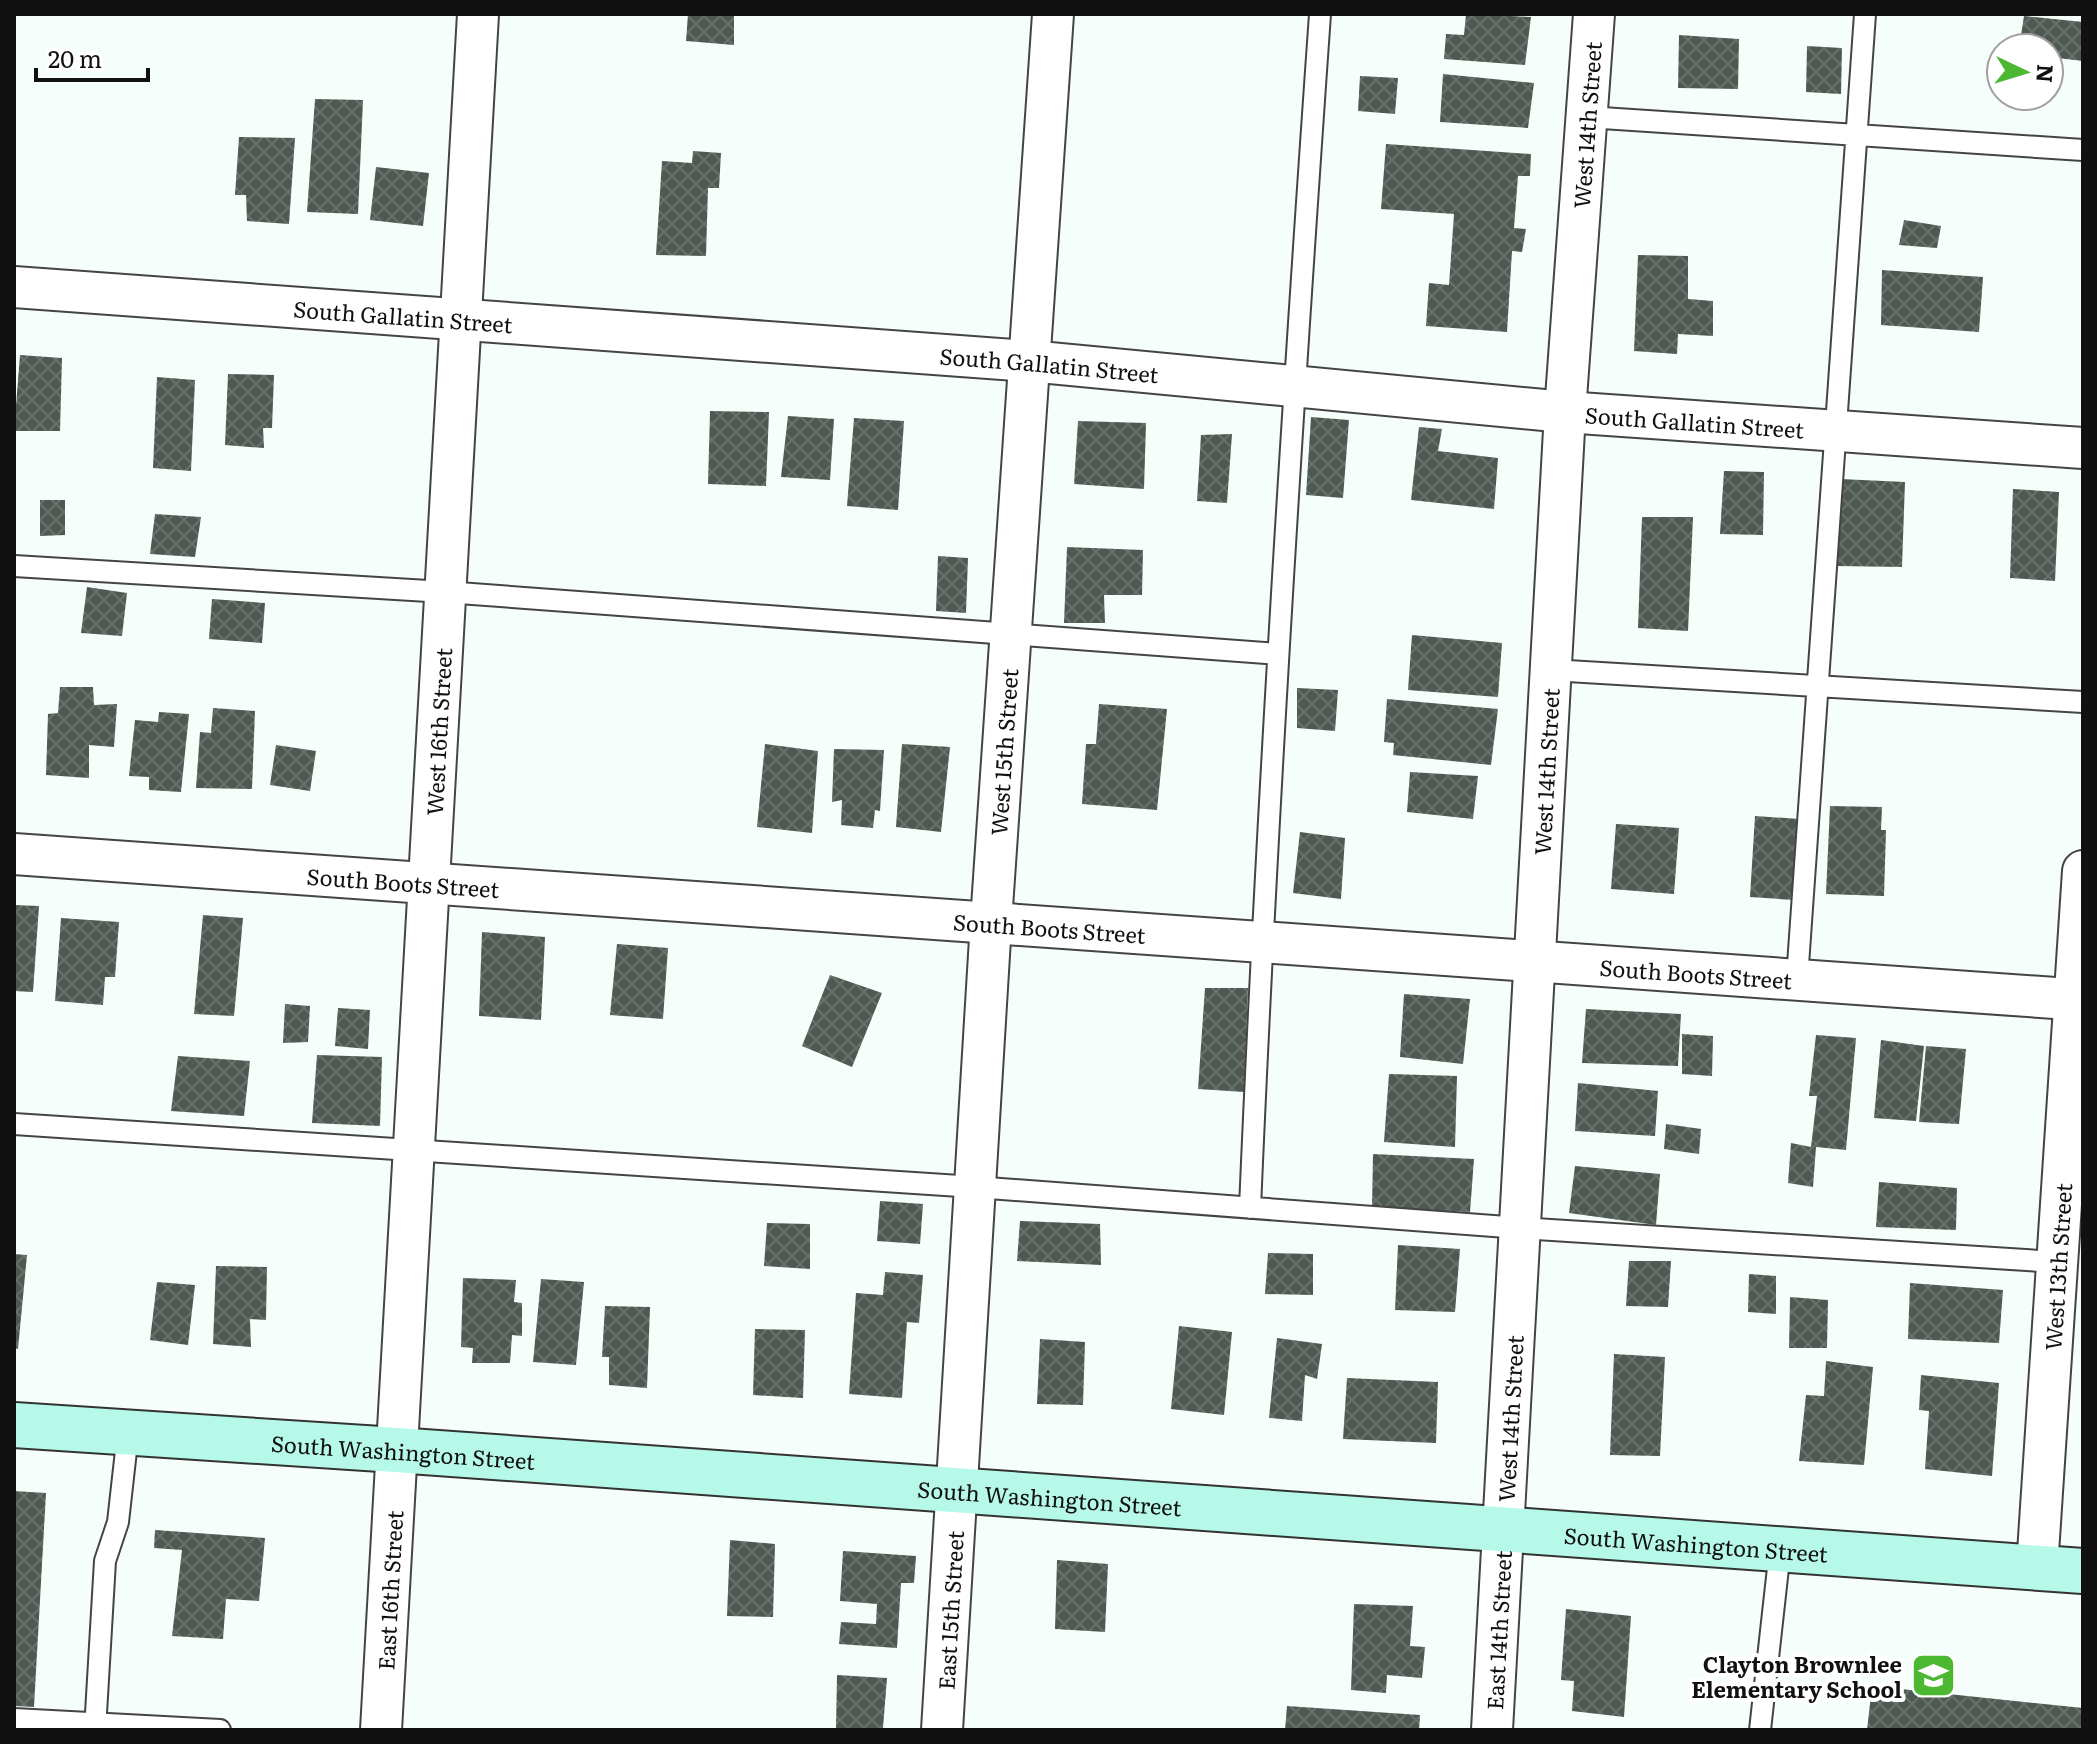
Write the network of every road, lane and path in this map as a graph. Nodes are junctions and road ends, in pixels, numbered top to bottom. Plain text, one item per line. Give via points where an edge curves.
1 (478, 14) edge
2 (1053, 14) edge
3 (1320, 14) edge
4 (1594, 14) edge
5 (1865, 14) edge
6 (1587, 117) junction
7 (1858, 135) junction
8 (2083, 150) edge
9 (14, 287) edge
10 (460, 319) junction
11 (1029, 361) junction
12 (1294, 386) junction
13 (1565, 412) junction
14 (1835, 431) junction
15 (2083, 448) edge
16 (14, 566) edge
17 (445, 592) junction
18 (1010, 635) junction
19 (1278, 654) junction
20 (1551, 670) junction
21 (1819, 686) junction
22 (2083, 702) edge
23 (14, 854) edge
24 (2083, 871) edge
25 (428, 883) junction
26 (991, 922) junction
27 (1261, 942) junction
28 (1534, 961) junction
29 (1797, 979) junction
30 (2079, 1000) edge
31 (14, 1124) edge
32 (413, 1150) junction
33 (975, 1187) junction
34 (1250, 1208) junction
35 (1520, 1228) junction
36 (2057, 1262) junction
37 (14, 1425) edge
38 (128, 1433) junction
39 (396, 1450) junction
40 (957, 1492) junction
41 (1503, 1531) junction
42 (1780, 1550) junction
43 (2037, 1568) junction
44 (2083, 1571) edge
45 (14, 1719) edge
46 (95, 1727) edge
47 (220, 1730) edge
48 (381, 1730) edge
49 (942, 1730) edge
50 (1492, 1730) edge
51 (1760, 1730) edge

1 - 10 street, West 16th Street
2 - 11 street, West 15th Street
3 - 12 lane
4 - 6 street, West 14th Street
5 - 7 lane
6 - 7 lane
6 - 13 street, West 14th Street
7 - 8 lane
7 - 14 lane
9 - 10 street, South Gallatin Street
10 - 11 street, South Gallatin Street
10 - 17 street, West 16th Street
11 - 12 street, South Gallatin Street
11 - 18 street, West 15th Street
12 - 13 street, South Gallatin Street
12 - 19 lane
13 - 14 street, South Gallatin Street
13 - 20 street, West 14th Street
14 - 15 street, South Gallatin Street
14 - 21 lane
16 - 17 lane
17 - 18 lane
17 - 25 street, West 16th Street
18 - 19 lane
18 - 26 street, West 15th Street
19 - 27 lane
20 - 21 lane
20 - 28 street, West 14th Street
21 - 22 lane
21 - 29 lane
23 - 25 street, South Boots Street
24 - 30 street, West 13th Street
25 - 26 street, South Boots Street
25 - 32 street, West 16th Street
26 - 27 street, South Boots Street
26 - 33 street, West 15th Street
27 - 28 street, South Boots Street
27 - 34 lane
28 - 29 street, South Boots Street
28 - 35 street, West 14th Street
29 - 30 street, South Boots Street
30 - 36 street, West 13th Street
31 - 32 lane
32 - 33 lane
32 - 39 street, West 16th Street
33 - 34 lane
33 - 40 street, West 15th Street
34 - 35 lane
35 - 36 lane
35 - 41 street, West 14th Street
36 - 43 street, West 13th Street
37 - 38 main road, South Washington Street
38 - 39 main road, South Washington Street
38 - 46 lane via 118,1522 105,1561
39 - 40 main road, South Washington Street
39 - 48 street, East 16th Street
40 - 41 main road, South Washington Street
40 - 49 street, East 15th Street
41 - 42 main road, South Washington Street
41 - 50 street, East 14th Street
42 - 43 main road, South Washington Street
42 - 51 lane
43 - 44 main road, South Washington Street
45 - 46 lane
46 - 47 lane

